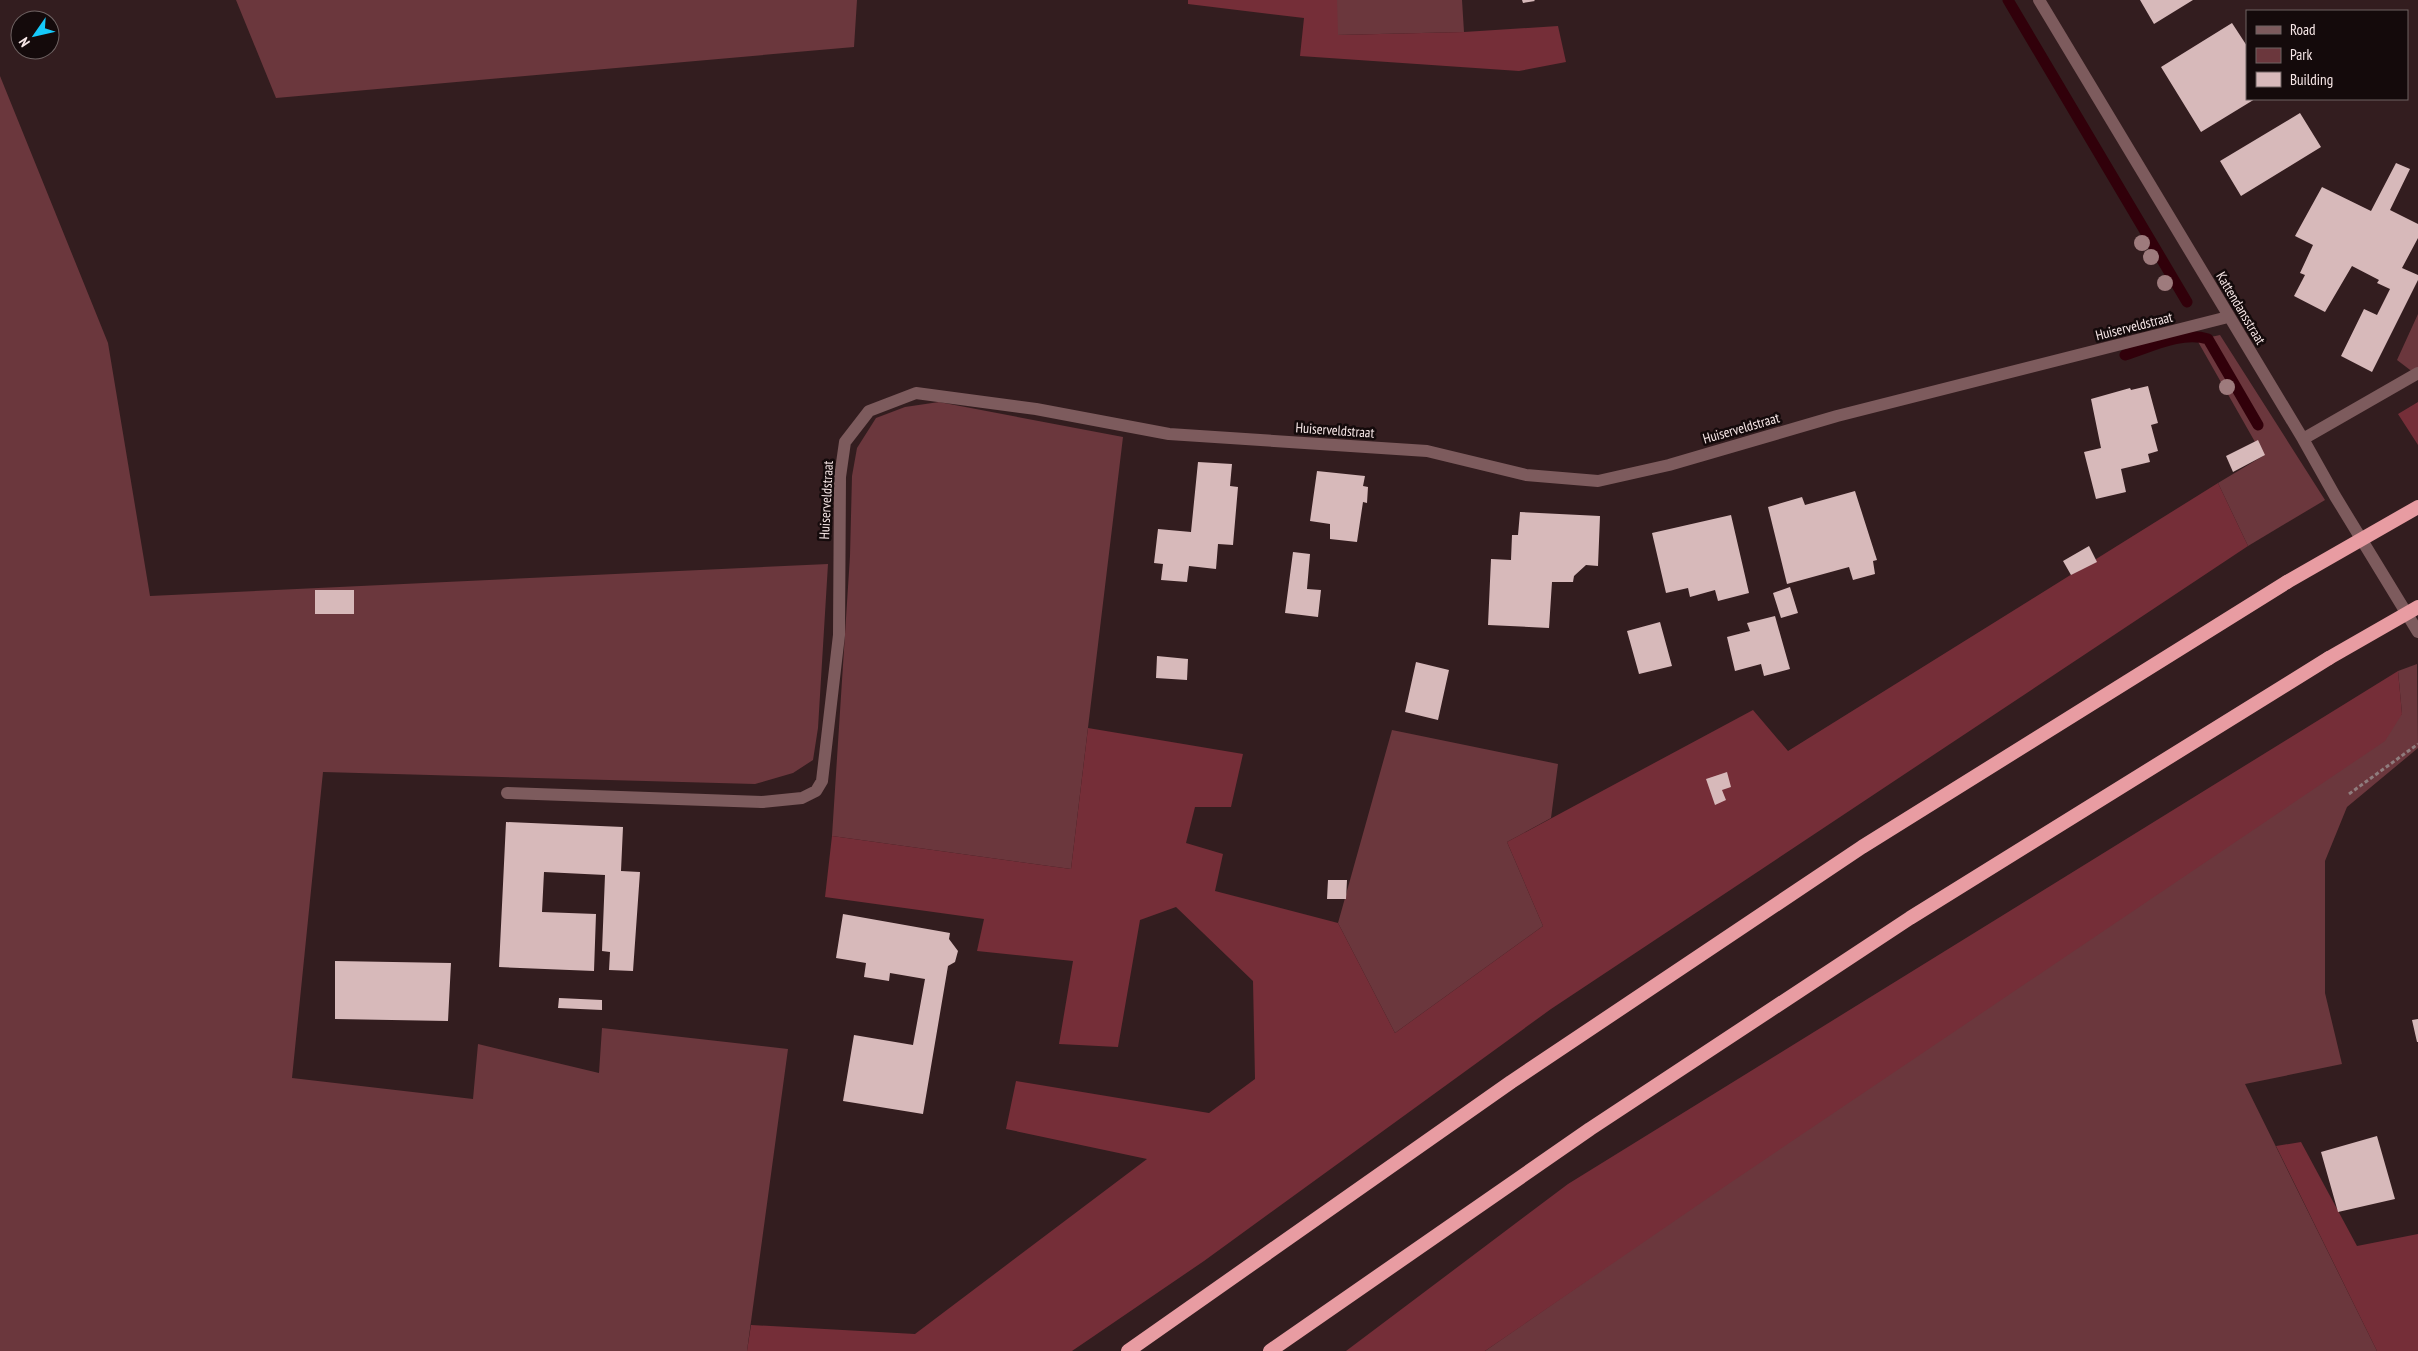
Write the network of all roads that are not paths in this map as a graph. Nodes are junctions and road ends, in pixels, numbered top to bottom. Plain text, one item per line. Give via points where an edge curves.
1 (2039, 0) edge
2 (2228, 317) junction
3 (2418, 372) edge
4 (2303, 439) junction
5 (2418, 507) edge
6 (2418, 607) edge
7 (2418, 632) edge
8 (507, 793) dead end
9 (1128, 1351) edge
10 (1270, 1351) edge

1 - 2 street, Kattendansstraat
2 - 4 street, Kattendansstraat
2 - 8 street, Huiserveldstraat via 1837,416 1669,465 1598,481 1526,475 1427,451 1169,434 1036,409 916,393 869,411 845,442 840,477 839,635 822,780 816,791 802,798 762,802
3 - 4 street
4 - 7 street, Kattendansstraat
5 - 9 highway, bridge via 2287,582 1854,852 1511,1082
6 - 10 highway, bridge via 2329,658 1902,923 1590,1129

